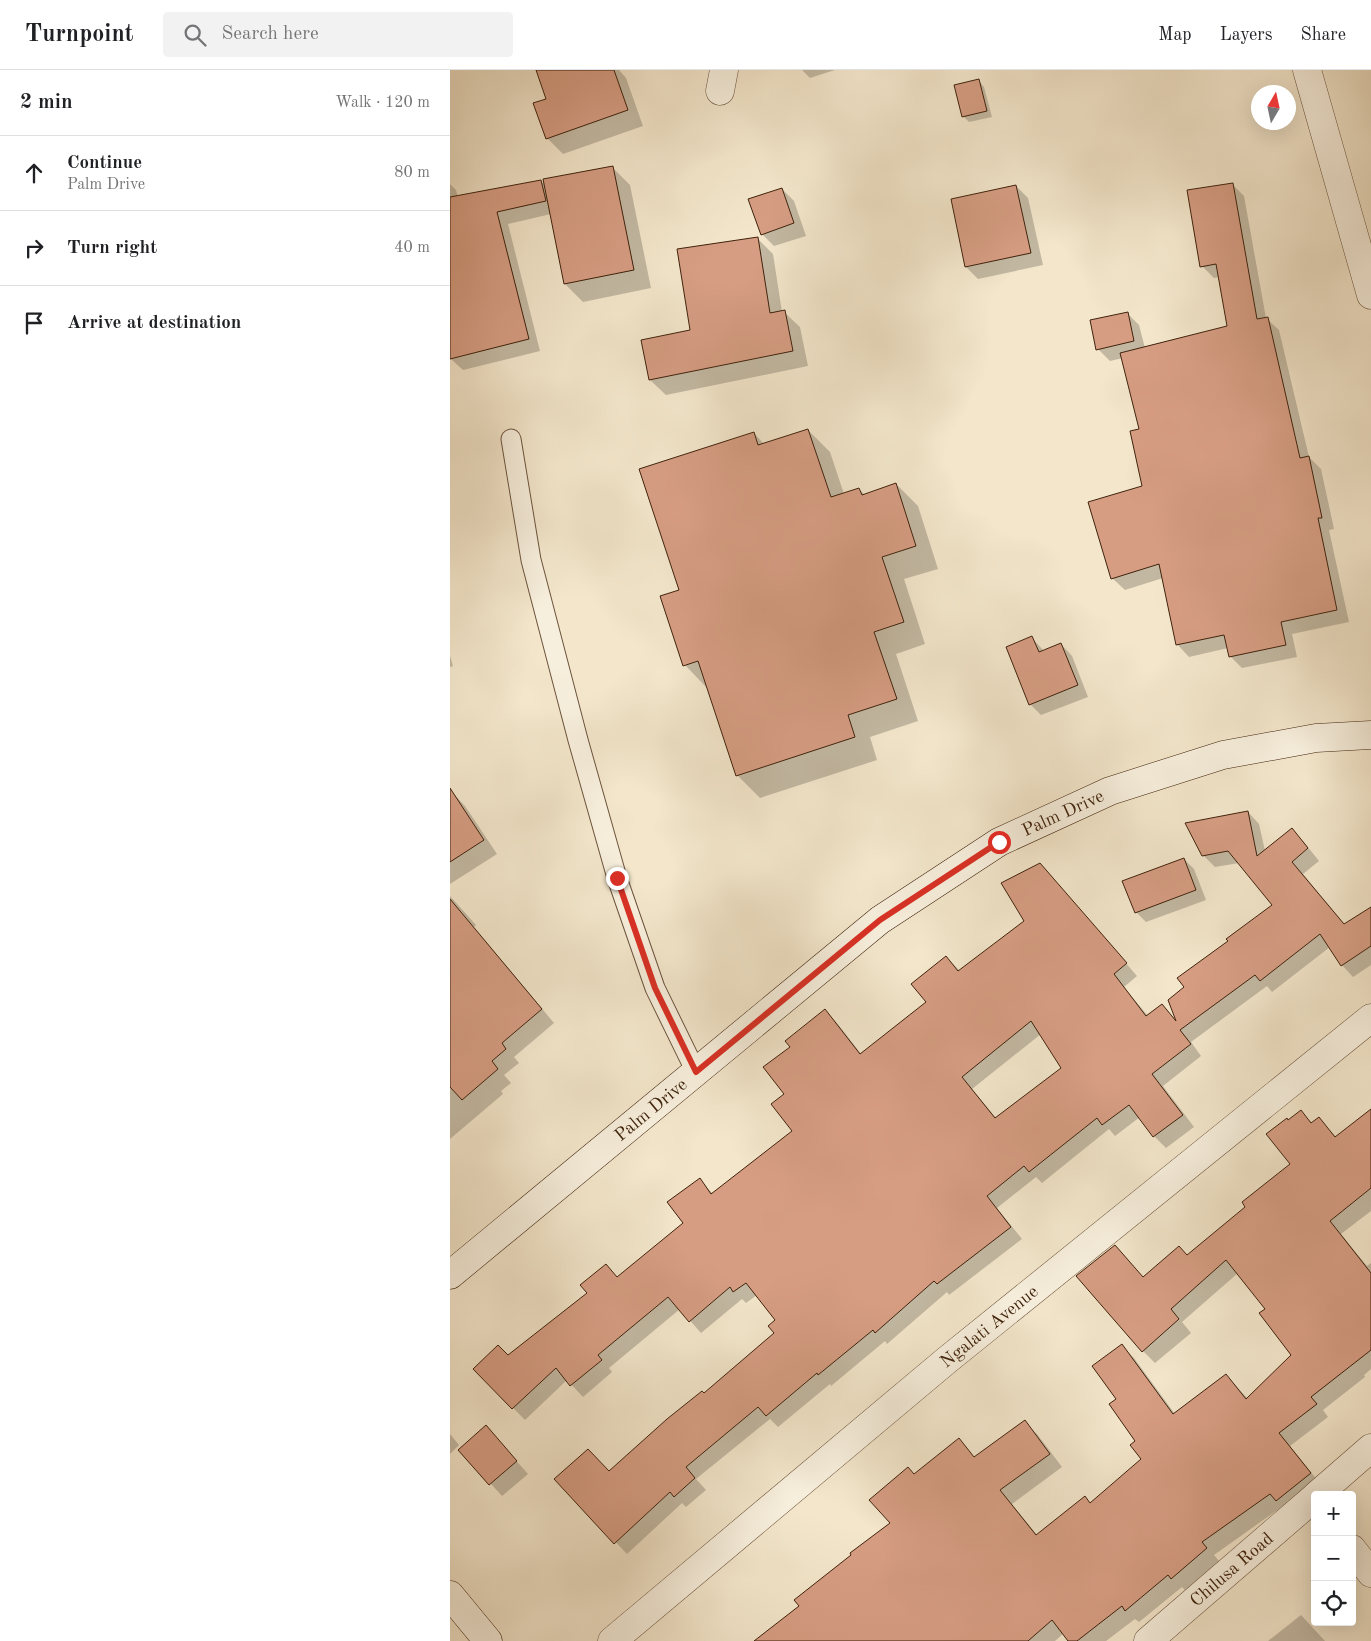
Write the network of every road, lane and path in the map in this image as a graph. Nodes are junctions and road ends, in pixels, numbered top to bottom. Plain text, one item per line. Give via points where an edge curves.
1 (1307, 70) edge
2 (1371, 295) edge
3 (510, 439) dead end
4 (1371, 735) edge
5 (1371, 1018) edge
6 (696, 1072) junction
7 (450, 1274) edge
8 (1371, 1448) edge
9 (1323, 1491) edge
10 (1311, 1501) edge
11 (1356, 1554) edge
12 (1371, 1573) edge
13 (450, 1595) edge
14 (488, 1641) edge
15 (612, 1641) edge
16 (1148, 1641) edge

1 - 2 street
3 - 6 lane via 530,560 617,878 655,988
4 - 6 street, Palm Drive via 1316,738 1223,755 1110,791 999,842 880,920
5 - 15 street, Ngalati Avenue via 947,1360
6 - 7 street, Palm Drive
8 - 9 street, Chilusa Road
10 - 16 street, Chilusa Road
11 - 12 street
13 - 14 street

